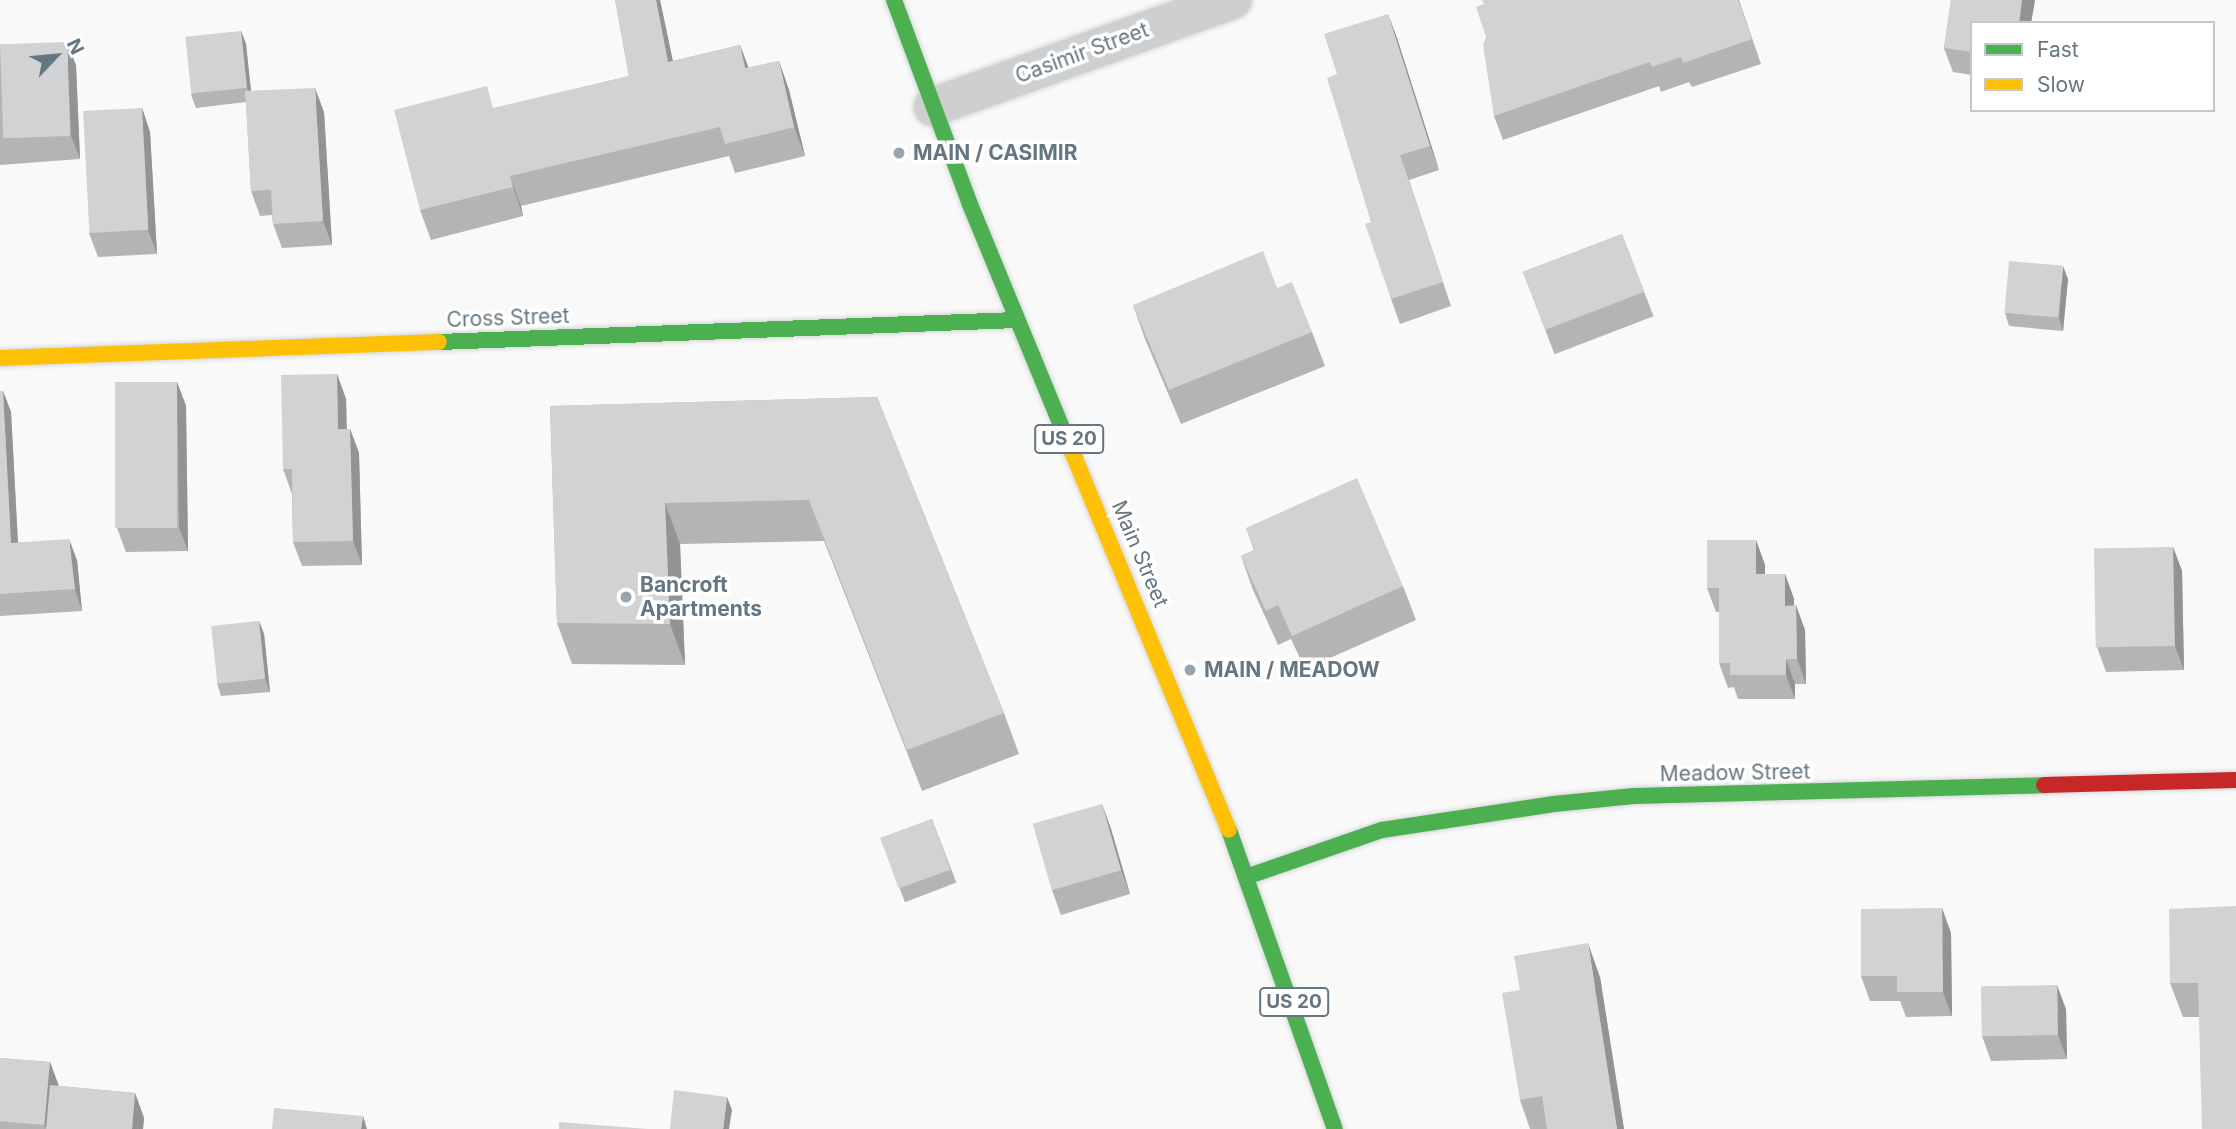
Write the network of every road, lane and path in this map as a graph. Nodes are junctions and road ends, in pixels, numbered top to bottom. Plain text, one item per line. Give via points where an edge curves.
1 (894, 0) edge
2 (1232, 0) edge
3 (933, 107) junction
4 (1017, 320) junction
5 (0, 358) edge
6 (2236, 780) edge
7 (1246, 877) junction
8 (1335, 1129) edge

1 - 3 street, Main Street / US 20
2 - 3 street, Casimir Street
3 - 4 street, Main Street / US 20
4 - 5 street, Cross Street
4 - 7 street, Main Street / US 20 via 1141,610
6 - 7 street, Meadow Street via 1634,796 1382,830
7 - 8 street, Main Street / US 20

